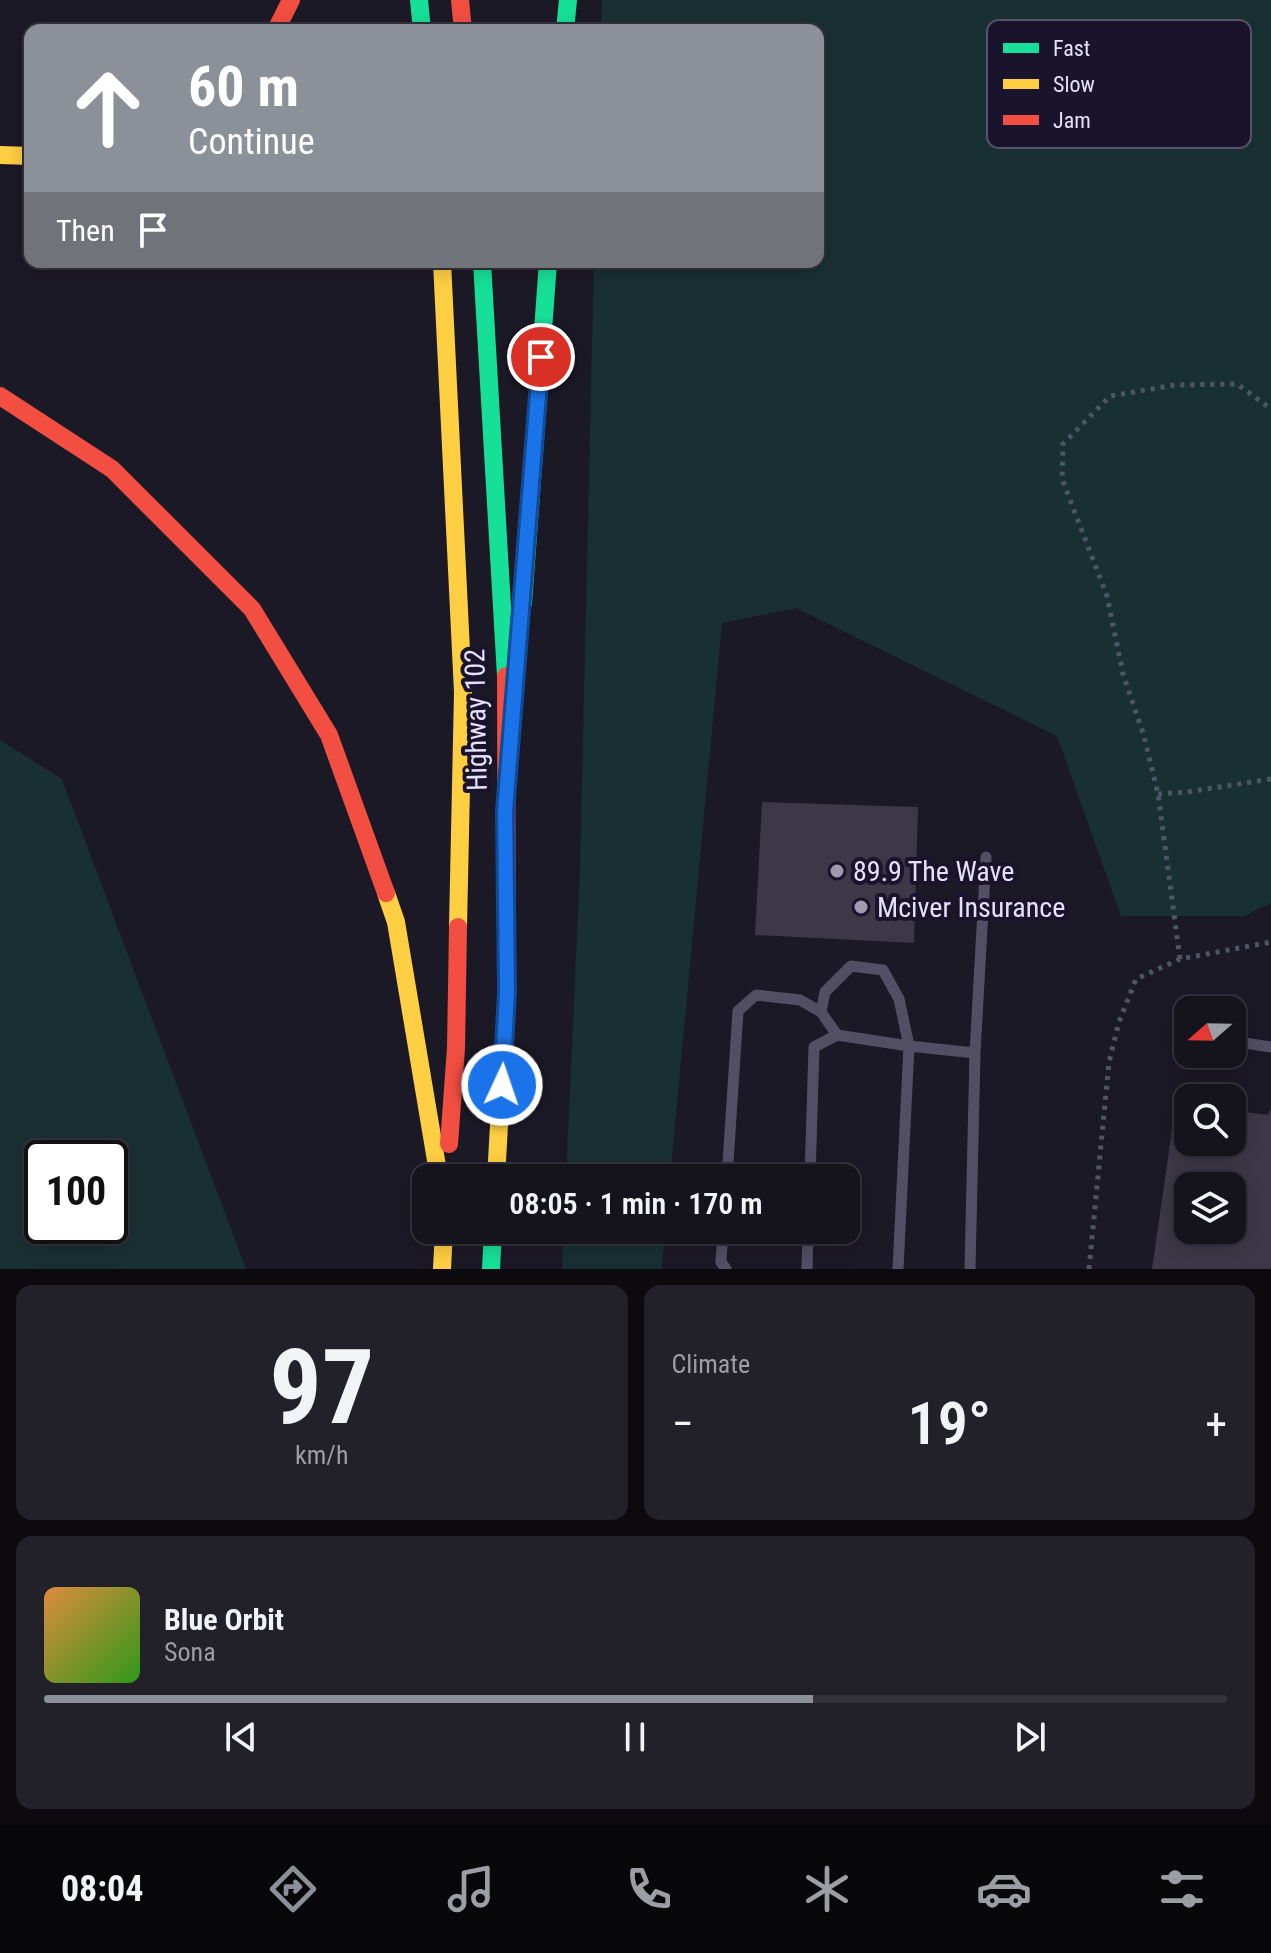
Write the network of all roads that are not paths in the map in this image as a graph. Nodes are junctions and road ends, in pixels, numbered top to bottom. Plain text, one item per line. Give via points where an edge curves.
1 (291, 0) edge
2 (419, 0) edge
3 (460, 0) edge
4 (568, 0) edge
5 (279, 24) edge
6 (421, 24) edge
7 (462, 24) edge
8 (566, 24) edge
9 (0, 155) edge
10 (24, 156) edge
11 (442, 268) edge
12 (482, 268) edge
13 (548, 268) edge
14 (0, 396) edge
15 (505, 811) junction
16 (986, 857) dead end
17 (821, 1012) junction
18 (837, 1035) junction
19 (1246, 1043) edge
20 (909, 1046) junction
21 (1271, 1047) edge
22 (975, 1053) junction
23 (437, 1164) edge
24 (448, 1164) edge
25 (497, 1164) edge
26 (728, 1164) edge
27 (810, 1164) edge
28 (443, 1244) edge
29 (492, 1244) edge
30 (722, 1244) edge
31 (808, 1244) edge
32 (442, 1269) edge
33 (491, 1269) edge
34 (726, 1269) edge
35 (807, 1269) edge
36 (898, 1269) edge
37 (970, 1269) edge

1 - 5 highway
2 - 6 highway
3 - 7 highway
4 - 8 highway
9 - 10 highway
11 - 24 highway, Highway 102 via 463,692 456,1048
12 - 15 highway, Highway 102 via 506,674
13 - 15 highway
14 - 23 highway via 112,469 252,609 329,735 396,922
15 - 25 highway, Highway 102 via 507,992
16 - 22 lane
17 - 18 lane
17 - 20 lane via 825,992 851,966 883,970 899,999
17 - 26 lane via 800,1000 756,995 738,1011
18 - 20 lane
18 - 27 lane via 814,1047
19 - 21 lane
20 - 22 lane
20 - 36 lane
22 - 37 lane
28 - 32 highway
29 - 33 highway
30 - 34 lane
31 - 35 lane

